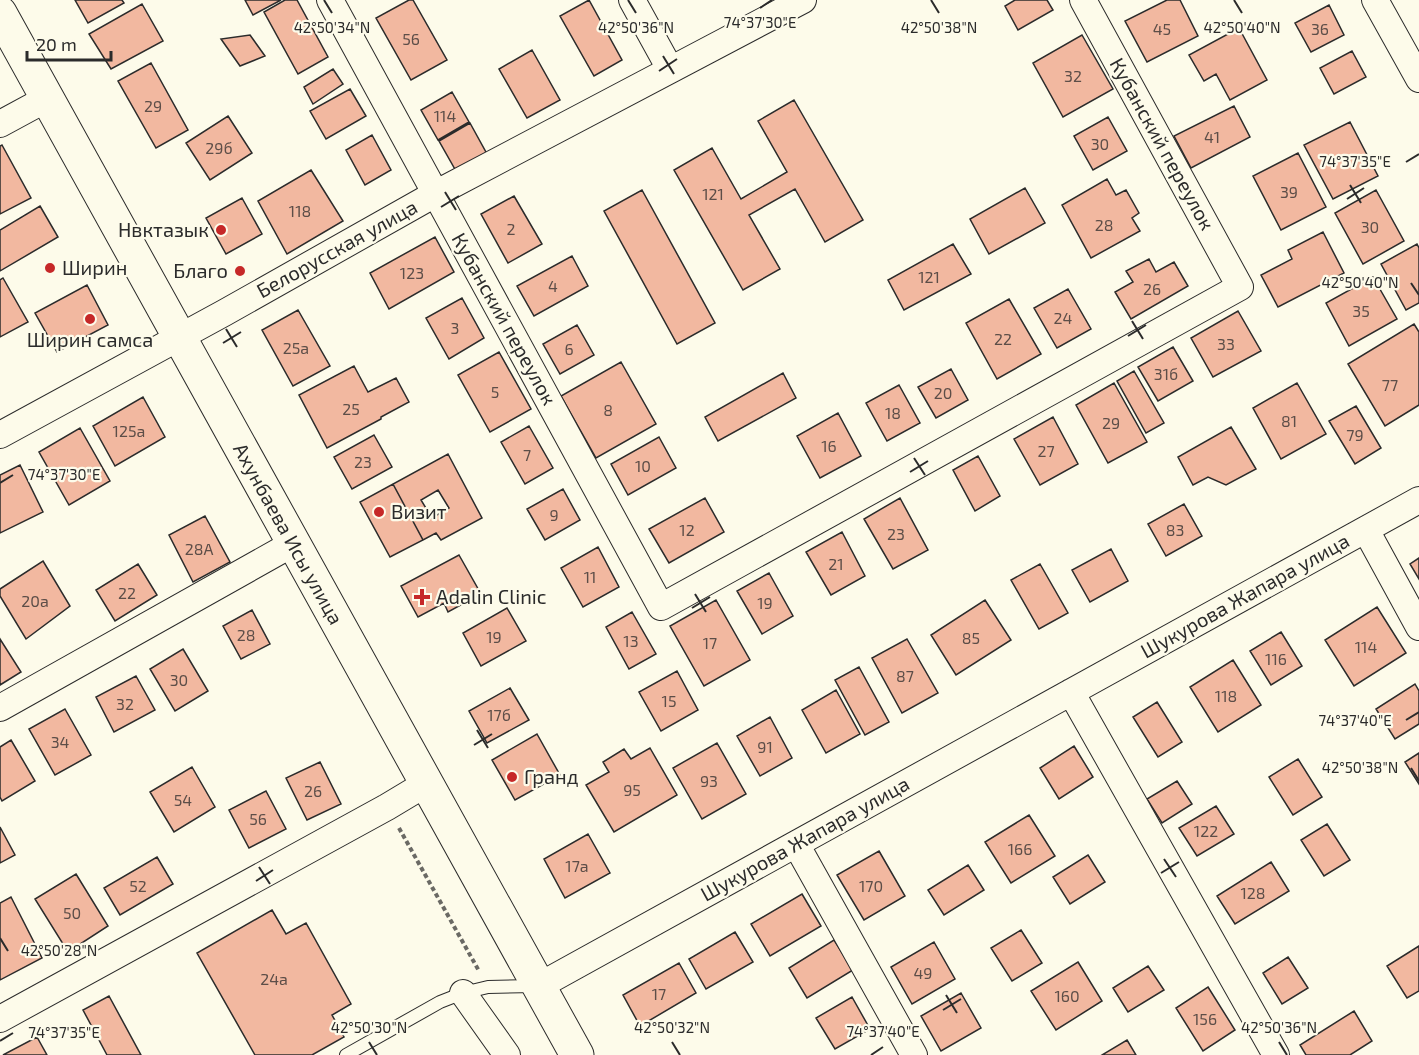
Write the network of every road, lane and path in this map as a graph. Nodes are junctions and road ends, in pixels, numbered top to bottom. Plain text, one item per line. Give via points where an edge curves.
1 (330, 0) edge
2 (632, 0) edge
3 (1083, 0) edge
4 (1376, 0) edge
5 (792, 2) edge
6 (0, 13) edge
7 (670, 69) junction
8 (1419, 79) edge
9 (48, 98) junction
10 (0, 124) edge
11 (435, 194) junction
12 (180, 337) junction
13 (0, 435) edge
14 (1419, 500) edge
15 (1366, 530) junction
16 (294, 543) junction
17 (1419, 627) edge
18 (1071, 692) junction
19 (0, 708) edge
20 (426, 783) junction
21 (387, 807) junction
22 (796, 844) junction
23 (539, 986) junction
24 (488, 987) junction
25 (463, 993) junction
26 (0, 1019) edge
27 (346, 1055) edge
28 (507, 1055) edge
29 (577, 1055) edge
30 (914, 1055) edge
31 (1276, 1055) edge

1 - 11 street, Кубанский переулок
2 - 7 street
3 - 11 street, Кубанский переулок via 1240,287 661,607
4 - 8 street
5 - 7 street, Белорусская улица
6 - 9 main road, Ахунбаева Исы улица
7 - 11 street, Белорусская улица
9 - 10 street
9 - 12 main road, Ахунбаева Исы улица
11 - 12 street, Белорусская улица
12 - 13 street, Белорусская улица
12 - 16 main road, Ахунбаева Исы улица
14 - 15 street, Шукурова Жапара улица
15 - 17 street
15 - 18 street, Шукурова Жапара улица
16 - 19 street
16 - 20 main road, Ахунбаева Исы улица
18 - 22 street, Шукурова Жапара улица
18 - 31 street
20 - 21 street
20 - 23 main road, Ахунбаева Исы улица
21 - 24 path
21 - 26 street
22 - 23 street, Шукурова Жапара улица
22 - 30 street
23 - 24 lane
23 - 29 main road, Ахунбаева Исы улица
24 - 25 lane
25 - 27 lane
25 - 28 street

